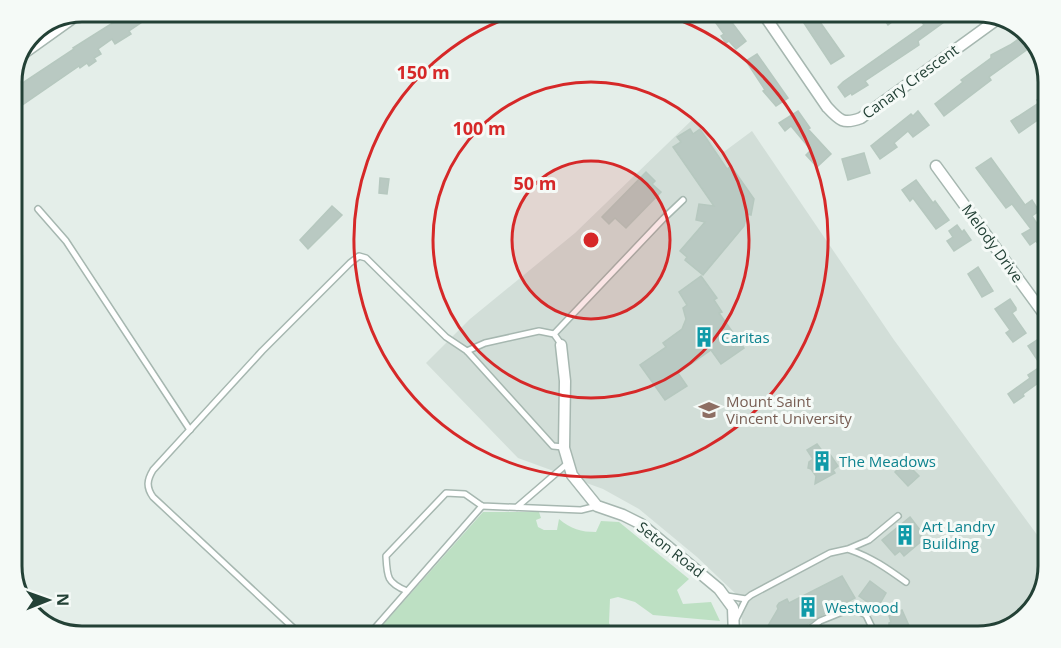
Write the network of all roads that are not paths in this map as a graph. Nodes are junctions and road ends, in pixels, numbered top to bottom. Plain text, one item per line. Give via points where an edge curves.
1 (769, 22) edge
2 (991, 24) edge
3 (56, 30) edge
4 (38, 43) edge
5 (936, 166) dead end
6 (683, 200) dead end
7 (38, 209) dead end
8 (1038, 306) edge
9 (554, 334) junction
10 (561, 345) joint
11 (467, 351) junction
12 (190, 430) junction
13 (564, 448) junction
14 (568, 463) junction
15 (482, 506) junction
16 (597, 506) junction
17 (517, 507) junction
18 (898, 516) dead end
19 (848, 549) junction
20 (906, 582) dead end
21 (407, 591) junction
22 (726, 596) junction
23 (746, 599) junction
24 (735, 623) junction
25 (291, 626) edge
26 (377, 626) edge
27 (735, 626) edge
28 (814, 626) edge
29 (871, 626) edge

1 - 2 street, Canary Crescent via 827,107 838,119 850,122 861,118
3 - 4 street
5 - 8 street, Melody Drive
6 - 9 lane
7 - 12 lane via 66,241
9 - 10 lane
9 - 11 lane via 524,333
10 - 13 street
11 - 12 lane via 446,337 366,258 359,256 262,351
11 - 13 lane via 553,446
12 - 25 lane via 148,478 151,496
13 - 14 street
14 - 16 street via 572,475
14 - 17 lane
15 - 17 lane
15 - 21 lane
15 - 21 lane via 465,494 446,493 386,556 387,575 395,586
16 - 17 lane via 581,510
16 - 22 street, Seton Road via 641,524
18 - 19 lane via 869,540
19 - 20 lane via 866,555
19 - 23 lane via 830,553
21 - 26 lane
22 - 23 lane
22 - 24 street, Seton Road
23 - 24 lane
24 - 27 street, Seton Road
28 - 29 lane via 852,608 866,615

